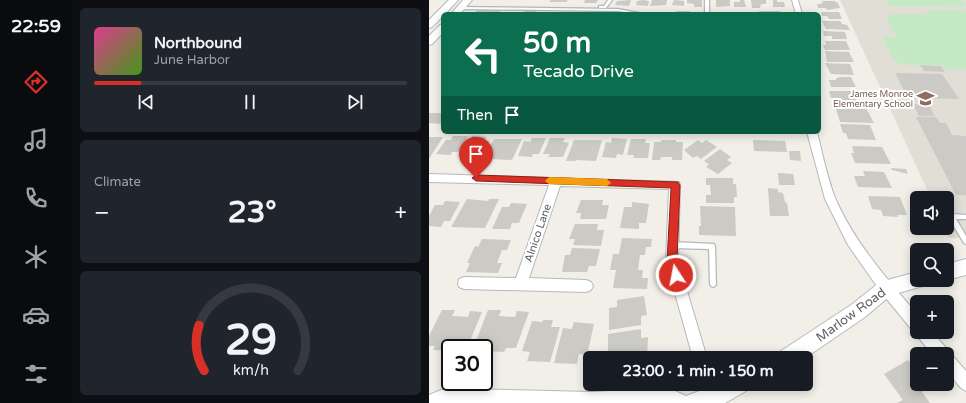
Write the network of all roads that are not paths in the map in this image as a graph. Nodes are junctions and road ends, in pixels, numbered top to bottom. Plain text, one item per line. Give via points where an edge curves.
1 (454, 0) edge
2 (468, 0) edge
3 (610, 0) edge
4 (707, 0) edge
5 (795, 0) edge
6 (484, 6) dead end
7 (458, 11) edge
8 (442, 12) edge
9 (630, 12) edge
10 (707, 12) edge
11 (798, 12) edge
12 (441, 13) edge
13 (429, 25) edge
14 (441, 29) edge
15 (429, 42) edge
16 (813, 134) edge
17 (429, 178) edge
18 (556, 181) junction
19 (966, 217) edge
20 (966, 241) edge
21 (673, 245) junction
22 (966, 267) edge
23 (954, 270) edge
24 (910, 282) edge
25 (464, 283) dead end
26 (520, 284) junction
27 (713, 284) dead end
28 (586, 286) dead end
29 (886, 288) junction
30 (910, 317) edge
31 (929, 339) edge
32 (936, 347) edge
33 (698, 351) edge
34 (798, 351) edge
35 (954, 368) edge
36 (966, 383) edge
37 (721, 391) edge
38 (706, 397) edge
39 (436, 403) edge
40 (678, 403) edge

1 - 8 main road
2 - 7 main road
3 - 6 lane via 605,7
4 - 10 lane
5 - 11 street
7 - 9 lane
12 - 13 main road
14 - 15 main road
16 - 29 street via 830,200 852,241
17 - 18 street
18 - 21 street via 675,185
18 - 26 street, Alnico Lane
19 - 20 lane via 951,216
21 - 27 lane via 713,246
21 - 33 street via 672,261
22 - 23 main road
24 - 29 main road, Marlow Road
25 - 26 street
26 - 28 street
29 - 30 street
29 - 34 main road, Marlow Road via 858,311
31 - 32 street
35 - 36 street
37 - 38 main road
39 - 40 main road via 461,400 592,403 628,401 660,395

